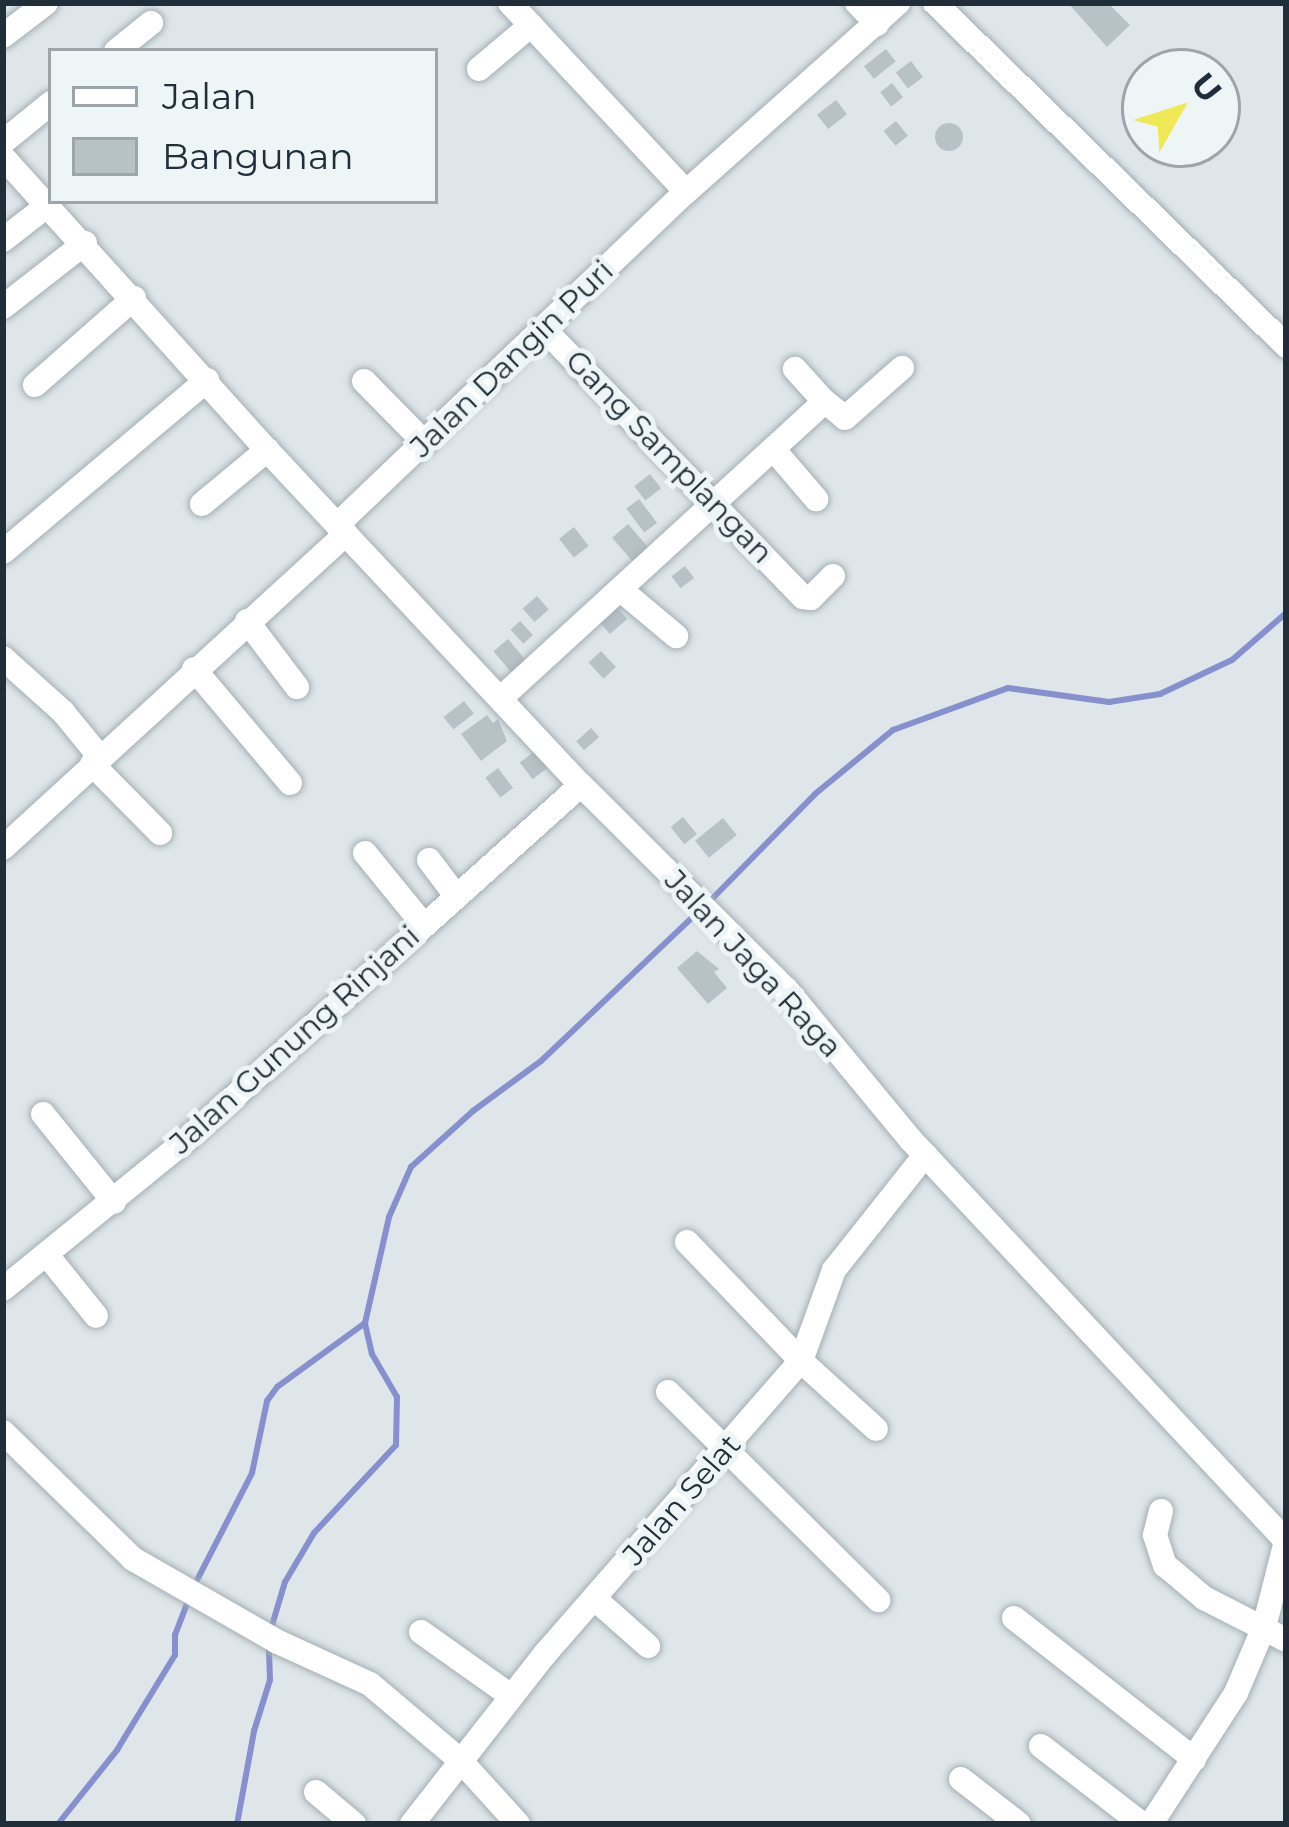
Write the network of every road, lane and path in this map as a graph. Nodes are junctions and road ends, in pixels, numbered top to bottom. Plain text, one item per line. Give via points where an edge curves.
1 (46, 3) edge
2 (510, 3) edge
3 (856, 3) edge
4 (898, 3) edge
5 (935, 3) edge
6 (151, 23) dead end
7 (877, 24) junction
8 (531, 25) junction
9 (3, 36) edge
10 (120, 48) edge
11 (479, 69) dead end
12 (48, 107) edge
13 (4, 158) edge
14 (686, 193) junction
15 (47, 205) junction
16 (3, 240) edge
17 (85, 243) junction
18 (134, 298) junction
19 (3, 307) edge
20 (545, 330) junction
21 (1286, 346) edge
22 (902, 368) dead end
23 (795, 369) dead end
24 (207, 380) junction
25 (364, 381) dead end
26 (35, 385) dead end
27 (824, 400) junction
28 (425, 443) junction
29 (267, 450) junction
30 (774, 450) junction
31 (816, 499) dead end
32 (202, 504) dead end
33 (717, 506) junction
34 (341, 529) junction
35 (3, 552) edge
36 (833, 576) dead end
37 (621, 590) junction
38 (247, 621) junction
39 (676, 636) dead end
40 (3, 658) edge
41 (194, 669) junction
42 (297, 687) dead end
43 (501, 698) junction
44 (96, 761) junction
45 (290, 783) dead end
46 (581, 785) junction
47 (160, 833) dead end
48 (4, 845) edge
49 (365, 853) dead end
50 (429, 860) dead end
51 (457, 897) junction
52 (423, 924) junction
53 (43, 1114) dead end
54 (925, 1155) junction
55 (113, 1202) junction
56 (687, 1242) dead end
57 (47, 1255) junction
58 (3, 1288) edge
59 (96, 1316) dead end
60 (801, 1361) junction
61 (668, 1392) dead end
62 (876, 1430) dead end
63 (3, 1432) edge
64 (726, 1449) junction
65 (1161, 1511) dead end
66 (1286, 1541) edge
67 (595, 1599) junction
68 (878, 1600) dead end
69 (1014, 1618) dead end
70 (421, 1632) dead end
71 (1275, 1633) edge
72 (649, 1646) dead end
73 (511, 1696) junction
74 (1041, 1745) dead end
75 (1194, 1759) junction
76 (460, 1760) junction
77 (961, 1779) dead end
78 (316, 1792) dead end
79 (354, 1824) edge
80 (412, 1824) edge
81 (518, 1824) edge
82 (1019, 1824) edge
83 (1147, 1824) edge

1 - 9 street
2 - 8 street
3 - 7 street
4 - 7 street, Jalan Dangin Puri
5 - 21 street
6 - 10 street
7 - 14 street, Jalan Dangin Puri
8 - 11 street
8 - 14 street
12 - 13 street
13 - 15 street, Jalan Jaga Raga
14 - 20 street, Jalan Dangin Puri
15 - 16 street
15 - 17 street, Jalan Jaga Raga
17 - 18 street, Jalan Jaga Raga
17 - 19 street
18 - 24 street, Jalan Jaga Raga
18 - 26 street
20 - 28 street, Jalan Dangin Puri
20 - 33 street, Gang Samplangan
22 - 27 street via 845,418
23 - 27 street
24 - 29 street, Jalan Jaga Raga
24 - 35 street
25 - 28 street
27 - 30 street
28 - 34 street, Jalan Dangin Puri
29 - 32 street
29 - 34 street, Jalan Jaga Raga
30 - 31 street
30 - 33 street
33 - 36 street, Gang Samplangan via 807,599
33 - 37 street
34 - 38 street, Jalan Dangin Puri
34 - 43 street, Jalan Jaga Raga
37 - 39 street
37 - 43 street
38 - 41 street, Jalan Dangin Puri
38 - 42 street
40 - 44 street via 63,712
41 - 44 street, Jalan Dangin Puri
41 - 45 street
43 - 46 street, Jalan Jaga Raga
44 - 47 street
44 - 48 street, Jalan Dangin Puri
46 - 51 street, Jalan Gunung Rinjani
46 - 54 street, Jalan Jaga Raga via 786,988
49 - 52 street
50 - 51 street
51 - 52 street, Jalan Gunung Rinjani
52 - 55 street, Jalan Gunung Rinjani
53 - 55 street
54 - 60 street, Jalan Selat via 834,1270
54 - 66 street, Jalan Jaga Raga
55 - 57 street, Jalan Gunung Rinjani
56 - 60 street
57 - 58 street, Jalan Gunung Rinjani
57 - 59 street
60 - 62 street
60 - 64 street, Jalan Selat
61 - 64 street
63 - 76 street via 91,1524 169,1580 370,1684
64 - 67 street, Jalan Selat
64 - 68 street
65 - 71 street via 1156,1535 1166,1565 1204,1598
66 - 71 street, Jalan Jaga Raga
67 - 72 street
67 - 73 street, Jalan Selat
69 - 75 street
70 - 73 street
71 - 75 street, Jalan Jaga Raga
73 - 76 street, Jalan Selat
74 - 83 street
75 - 83 street, Jalan Jaga Raga
76 - 80 street, Jalan Selat
76 - 81 street
77 - 82 street
78 - 79 street

